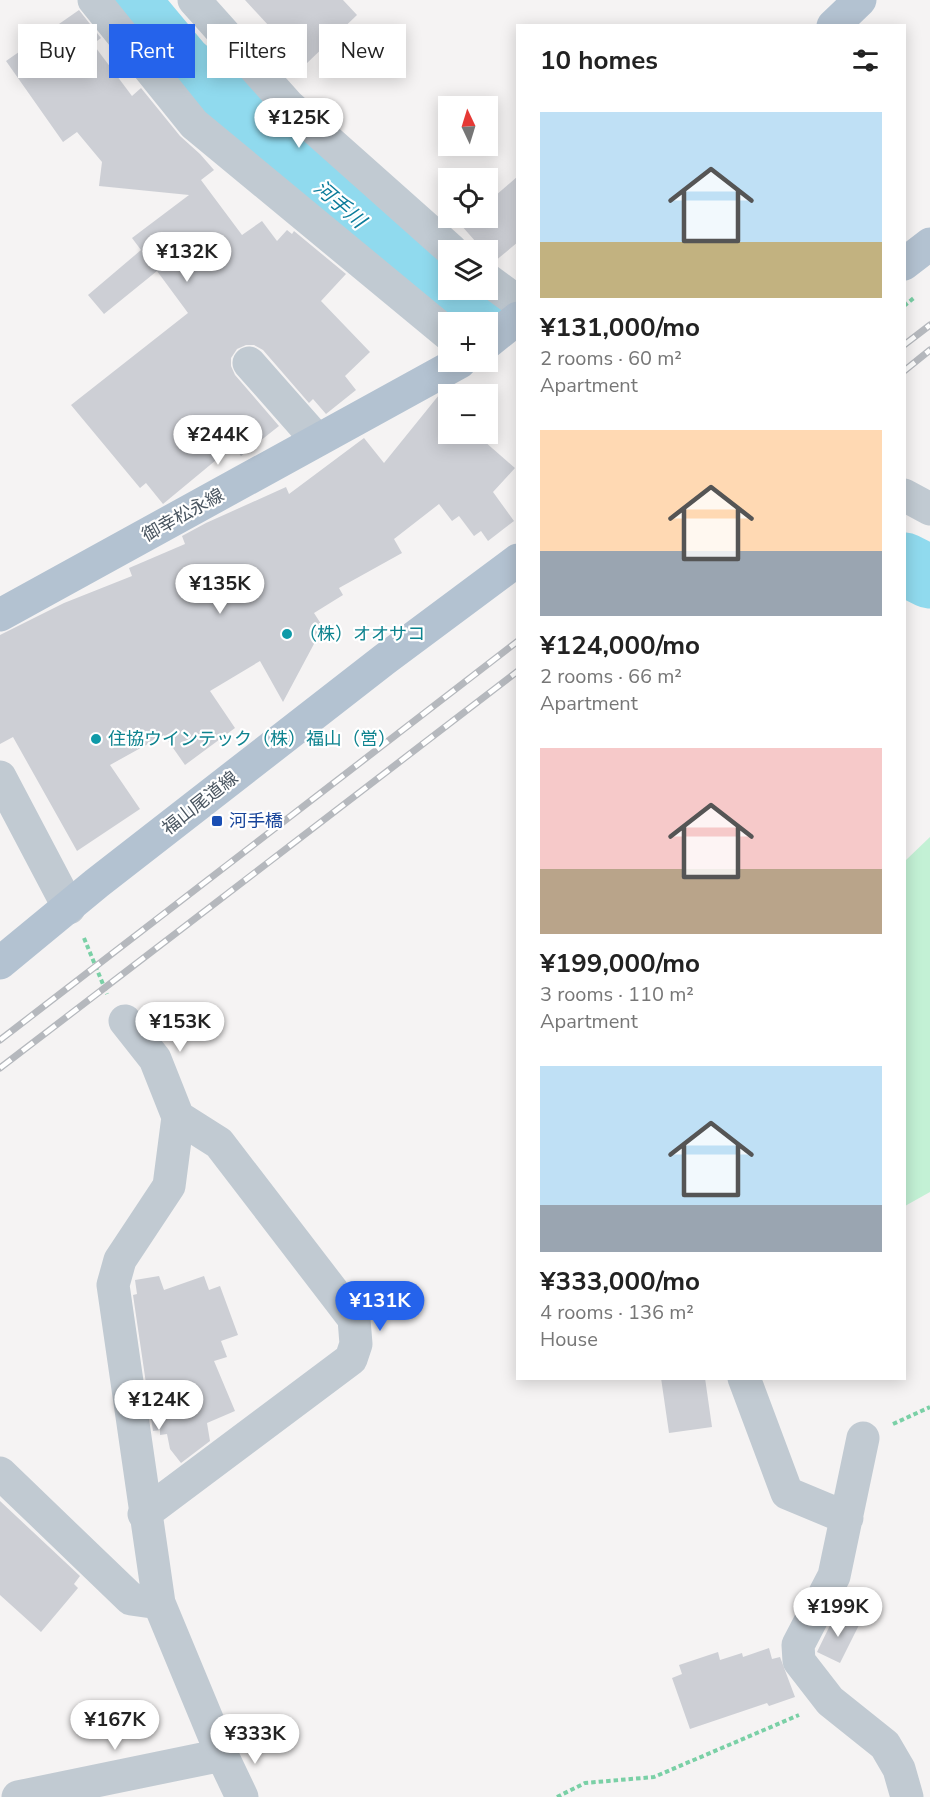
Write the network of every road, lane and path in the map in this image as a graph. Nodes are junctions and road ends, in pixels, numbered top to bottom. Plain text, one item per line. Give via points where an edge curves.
1 (94, 0) edge
2 (194, 0) edge
3 (860, 0) edge
4 (835, 24) edge
5 (440, 240) edge
6 (930, 244) edge
7 (906, 262) edge
8 (498, 291) edge
9 (516, 312) edge
10 (516, 314) edge
11 (438, 326) edge
12 (498, 332) edge
13 (249, 363) dead end
14 (442, 372) edge
15 (317, 440) junction
16 (906, 496) edge
17 (930, 509) edge
18 (516, 562) edge
19 (0, 615) edge
20 (0, 777) edge
21 (69, 908) junction
22 (0, 963) edge
23 (125, 1021) dead end
24 (178, 1117) junction
25 (745, 1380) edge
26 (863, 1438) dead end
27 (0, 1473) edge
28 (144, 1514) junction
29 (847, 1518) junction
30 (159, 1603) junction
31 (830, 1701) junction
32 (222, 1755) junction
33 (18, 1797) edge
34 (242, 1797) edge
35 (557, 1797) edge
36 (908, 1797) edge

1 - 11 street via 194,124
2 - 5 street via 288,105
3 - 4 main road
6 - 7 main road
8 - 9 street
10 - 12 main road
13 - 15 street
14 - 15 main road, 御幸松永線
15 - 19 main road, 御幸松永線
16 - 17 street
18 - 21 main road, 福山尾道線
20 - 21 street
21 - 22 main road, 福山尾道線
23 - 24 street via 155,1059
24 - 28 street via 169,1186 120,1260 113,1285
24 - 28 street via 219,1143 354,1319 356,1344 351,1359
25 - 29 street via 787,1493
26 - 29 street
27 - 30 street via 131,1599
28 - 30 street
29 - 31 street via 834,1576 798,1645 799,1661
30 - 32 street
31 - 35 path via 654,1777 585,1783
31 - 36 street via 885,1745 899,1769
32 - 33 street
32 - 34 street

